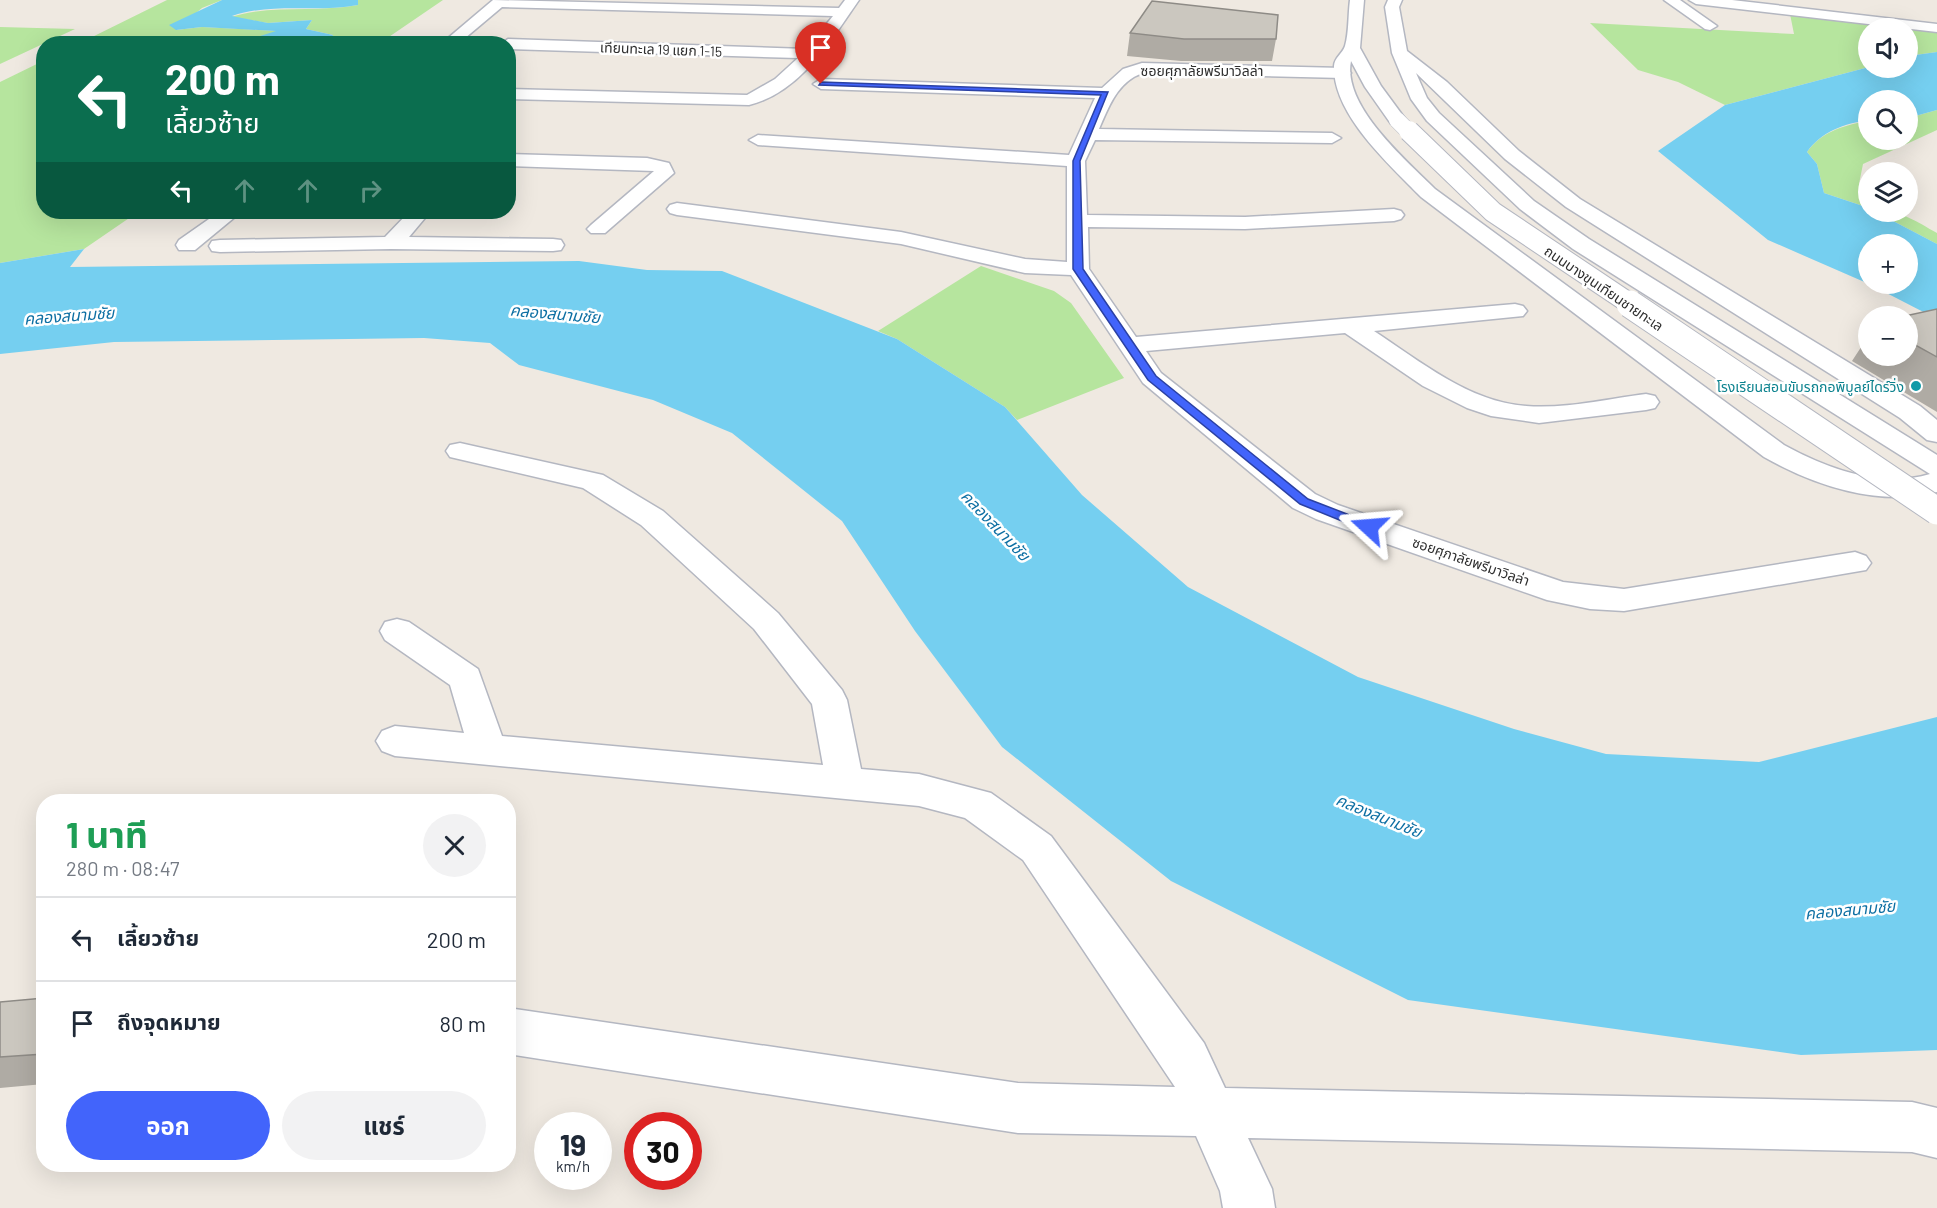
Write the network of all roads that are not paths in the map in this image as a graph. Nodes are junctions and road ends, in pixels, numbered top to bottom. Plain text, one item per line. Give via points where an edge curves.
1 (1357, 0) edge
2 (1395, 0) edge
3 (1671, 0) edge
4 (1696, 0) edge
5 (500, 1) edge
6 (847, 6) edge
7 (1710, 26) dead end
8 (1937, 28) edge
9 (457, 36) edge
10 (516, 44) edge
11 (1352, 48) junction
12 (1400, 53) junction
13 (813, 54) junction
14 (1342, 72) junction
15 (821, 84) dead end
16 (1106, 93) junction
17 (516, 94) edge
18 (1088, 134) junction
19 (1332, 138) dead end
20 (758, 140) dead end
21 (516, 160) edge
22 (1077, 161) junction
23 (677, 209) dead end
24 (1394, 215) dead end
25 (222, 219) edge
26 (413, 219) edge
27 (1077, 221) junction
28 (598, 229) dead end
29 (391, 243) junction
30 (187, 245) dead end
31 (220, 246) dead end
32 (553, 246) dead end
33 (1078, 269) junction
34 (1515, 311) dead end
35 (1351, 326) junction
36 (1128, 345) junction
37 (1646, 402) dead end
38 (1937, 434) edge
39 (460, 452) dead end
40 (1937, 467) edge
41 (1937, 481) edge
42 (1937, 512) edge
43 (1855, 563) dead end
44 (397, 631) dead end
45 (395, 741) dead end
46 (488, 750) junction
47 (845, 783) junction
48 (516, 1032) edge
49 (1211, 1112) junction
50 (1937, 1132) edge
51 (1249, 1208) edge

1 - 11 street
2 - 12 street, ถนนบางขุนเทียนชายทะเล via 1392,7
3 - 7 street
4 - 8 street
5 - 6 street
5 - 9 street
6 - 13 street
10 - 13 street, เทียนทะเล 19 แยก 1-15
11 - 14 street via 1342,62
11 - 42 street, ถนนบางขุนเทียนชายทะเล, bridge via 1397,120 1493,212
12 - 38 street via 1441,86 1512,155 1573,203 1910,412
12 - 40 street, ถนนบางขุนเทียนชายทะเล via 1419,99 1433,117 1527,205 1581,244
13 - 17 street via 763,96 749,100
14 - 16 street, ซอยศุภาลัยพรีมาวิลล่า via 1142,68 1129,72
14 - 41 street via 1353,107 1384,148 1428,193 1754,438 1806,470 1878,487 1909,488
15 - 16 street
16 - 18 street, ซอยศุภาลัยพรีมาวิลล่า
18 - 19 street
18 - 22 street, ซอยศุภาลัยพรีมาวิลล่า
20 - 22 street
21 - 28 street via 662,167 664,173
22 - 27 street, ซอยศุภาลัยพรีมาวิลล่า
23 - 33 street via 901,238 1025,266
24 - 27 street via 1245,223
25 - 30 street
26 - 29 street
27 - 33 street, ซอยศุภาลัยพรีมาวิลล่า
29 - 31 street
29 - 32 street
33 - 36 street, ซอยศุภาลัยพรีมาวิลล่า
34 - 35 street
35 - 36 street
35 - 37 street via 1439,383 1489,407 1542,414
36 - 43 street, ซอยศุภาลัยพรีมาวิลล่า via 1152,378 1304,501 1559,592 1624,600
39 - 47 street via 593,481 652,518 766,621 829,700
44 - 46 street via 465,678
45 - 46 street
46 - 47 street
47 - 49 street via 919,790 977,805 1037,848 1187,1060
48 - 49 street via 1018,1108
49 - 50 street via 1912,1127
49 - 51 street via 1246,1189

